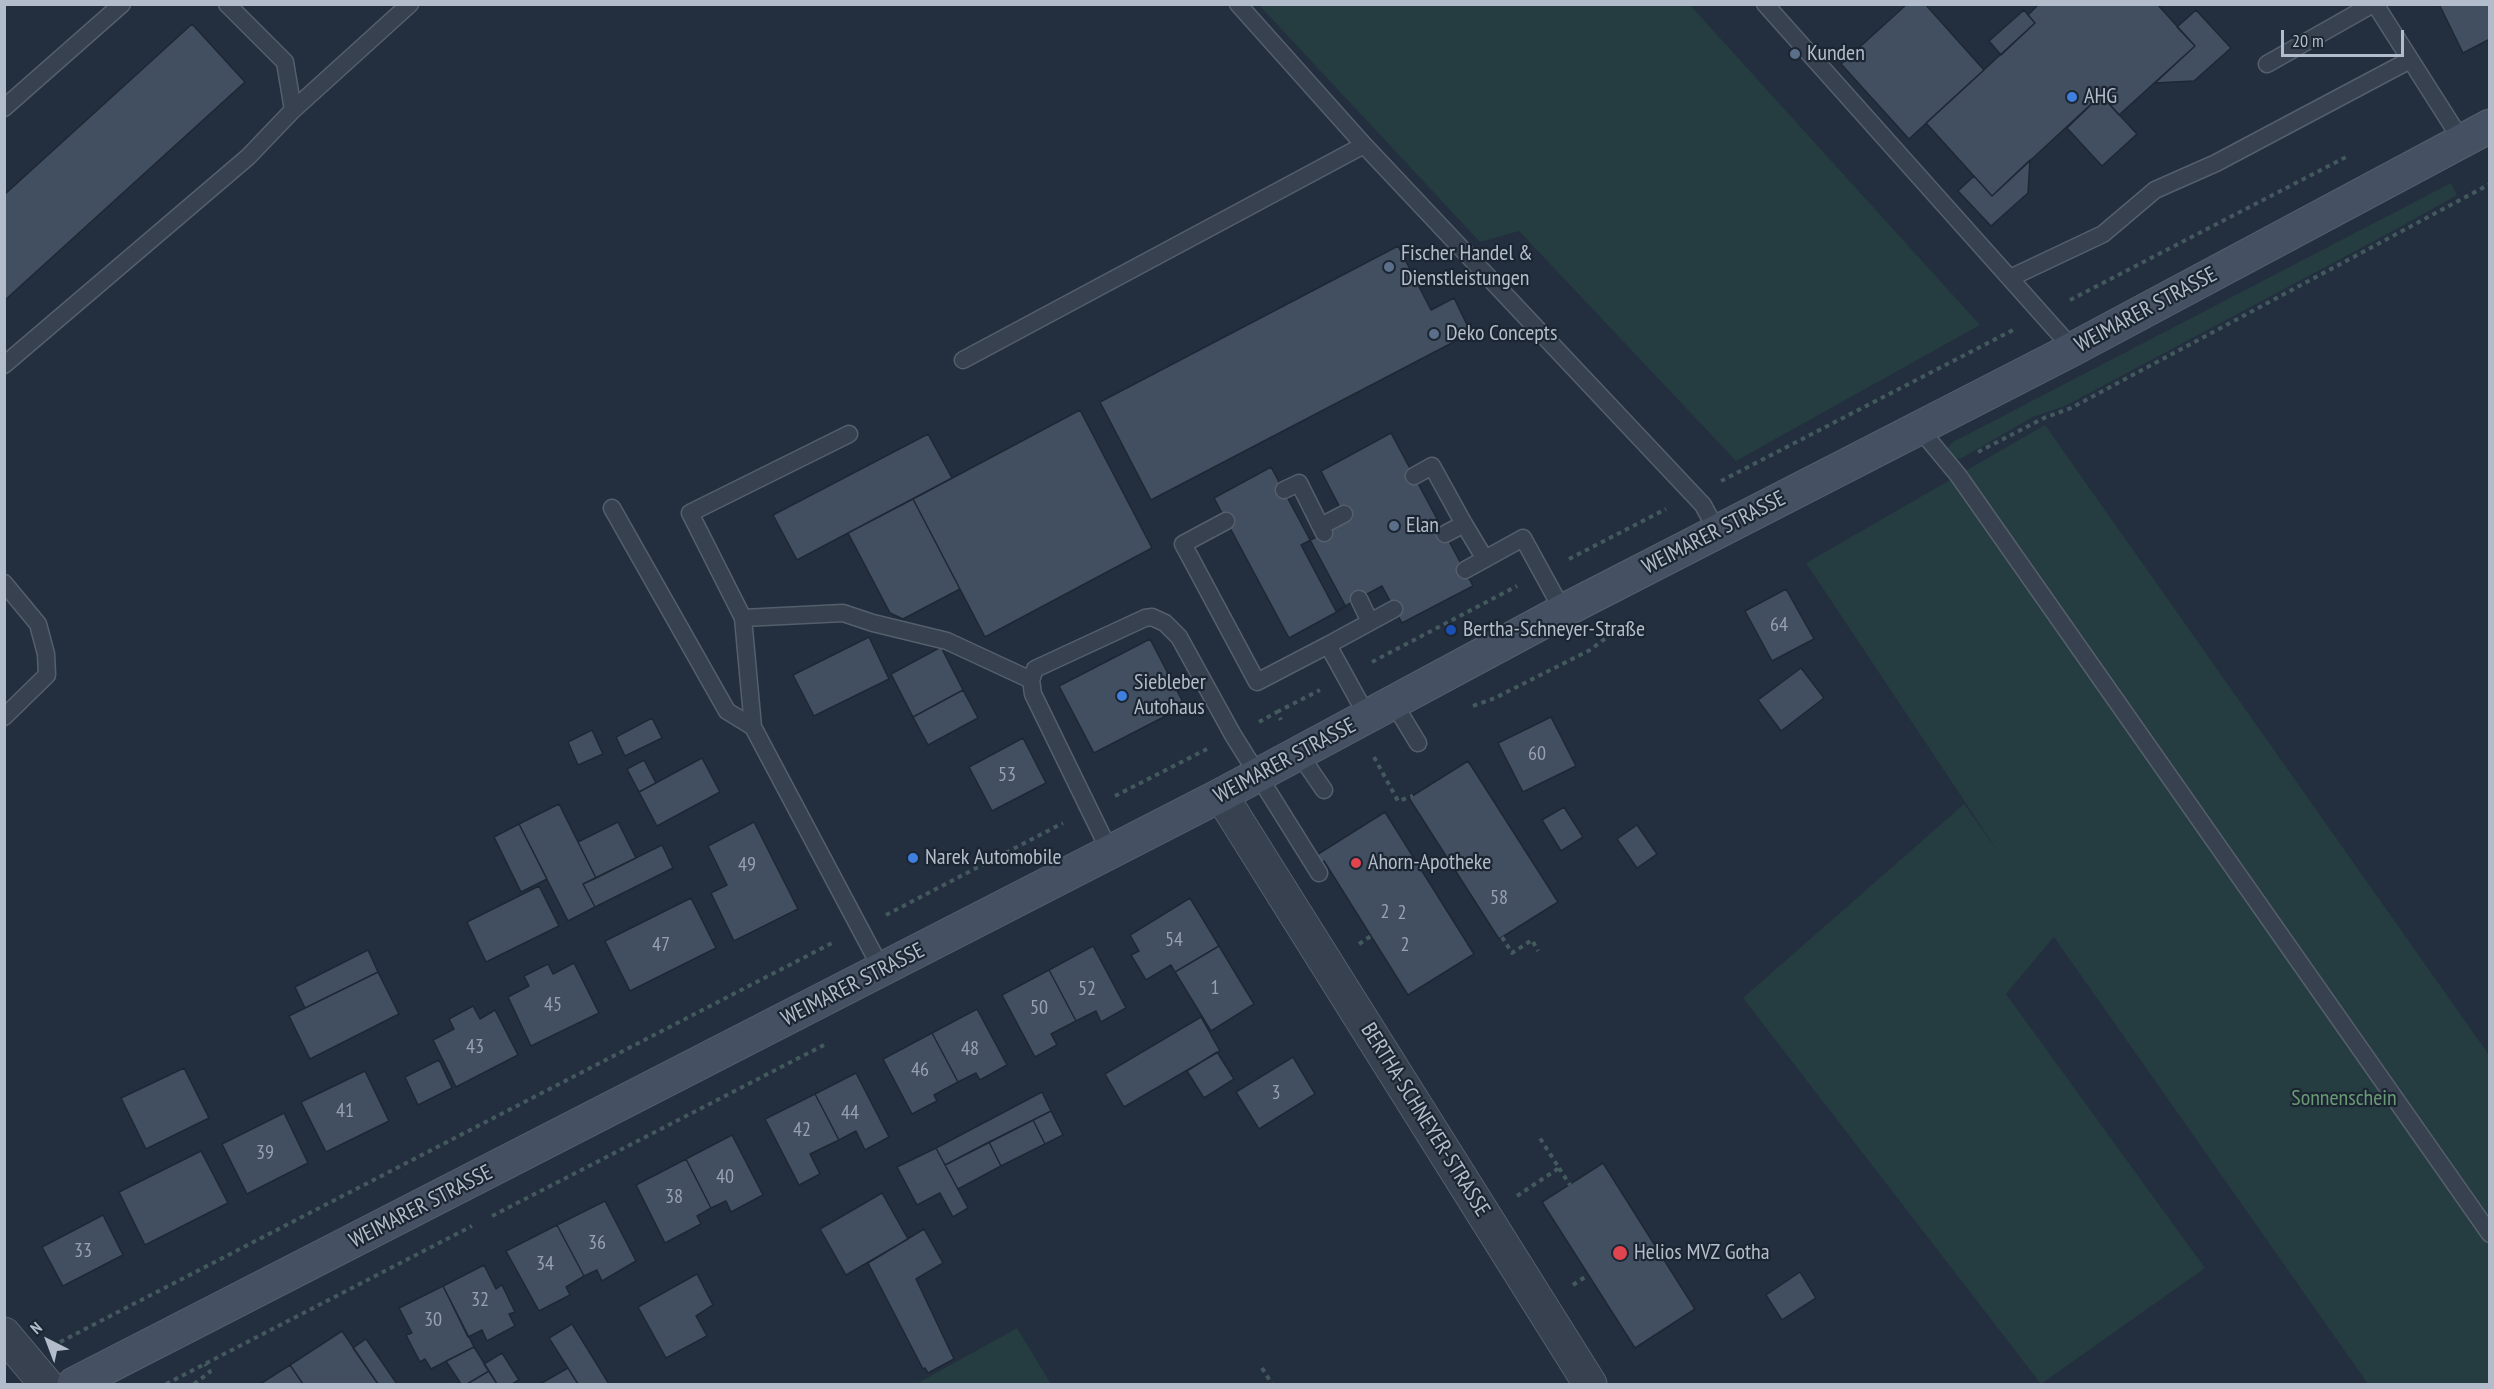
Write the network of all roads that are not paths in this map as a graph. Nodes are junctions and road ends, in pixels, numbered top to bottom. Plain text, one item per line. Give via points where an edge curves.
1 (122, 4) edge
2 (227, 4) edge
3 (410, 4) edge
4 (1238, 4) edge
5 (1765, 4) edge
6 (2374, 4) edge
7 (2410, 60) junction
8 (2267, 64) dead end
9 (4, 108) edge
10 (293, 110) junction
11 (2476, 134) edge
12 (1364, 145) junction
13 (2010, 278) junction
14 (2073, 349) junction
15 (963, 360) dead end
16 (4, 365) edge
17 (1919, 428) junction
18 (849, 434) dead end
19 (1414, 476) dead end
20 (1284, 490) dead end
21 (612, 508) dead end
22 (1344, 514) dead end
23 (1226, 520) dead end
24 (1464, 524) junction
25 (1717, 531) junction
26 (1445, 534) dead end
27 (1485, 559) junction
28 (1465, 570) dead end
29 (4, 583) edge
30 (1359, 599) dead end
31 (1394, 609) dead end
32 (1563, 611) junction
33 (743, 618) junction
34 (1370, 622) junction
35 (1328, 645) junction
36 (1031, 680) junction
37 (1380, 709) junction
38 (4, 717) edge
39 (753, 727) junction
40 (1418, 743) dead end
41 (1300, 755) junction
42 (1259, 776) junction
43 (1324, 790) dead end
44 (1221, 795) junction
45 (1110, 852) junction
46 (1319, 873) dead end
47 (882, 970) junction
48 (2490, 1234) edge
49 (4, 1334) edge
50 (36, 1372) edge
51 (74, 1384) edge
52 (1590, 1384) edge

1 - 9 lane
2 - 10 lane via 285,62
3 - 10 lane
4 - 12 lane
5 - 13 lane
6 - 7 lane
6 - 8 lane
7 - 11 lane
7 - 13 lane via 2216,163 2155,190 2103,234
10 - 16 lane via 248,157
11 - 14 street, WEIMARER STRASSE
12 - 15 lane
12 - 25 lane via 1703,505
13 - 14 lane
14 - 17 street, WEIMARER STRASSE
17 - 25 street, WEIMARER STRASSE
17 - 48 lane via 1951,466
18 - 33 lane via 690,513
19 - 24 lane via 1432,466
20 - 22 lane via 1299,483 1323,529
21 - 39 lane via 727,711
23 - 35 lane via 1183,544 1257,682
24 - 26 lane
24 - 27 lane
25 - 32 street, WEIMARER STRASSE
27 - 28 lane
27 - 32 lane via 1523,538
29 - 38 lane via 38,624 47,675
30 - 34 lane
31 - 34 lane
32 - 37 street, WEIMARER STRASSE
33 - 36 lane via 843,613 947,640
33 - 39 lane
34 - 35 lane
35 - 37 lane via 1346,676
36 - 42 lane via 1035,669 1152,617 1179,637
36 - 45 lane via 1033,694
37 - 40 lane
37 - 41 street, WEIMARER STRASSE
39 - 47 lane
41 - 42 street, WEIMARER STRASSE
41 - 43 lane
42 - 44 street, WEIMARER STRASSE
42 - 46 lane
44 - 45 street, WEIMARER STRASSE
44 - 52 street, BERTHA-SCHNEYER-STRASSE
45 - 47 street, WEIMARER STRASSE
47 - 51 street, WEIMARER STRASSE
49 - 50 street

